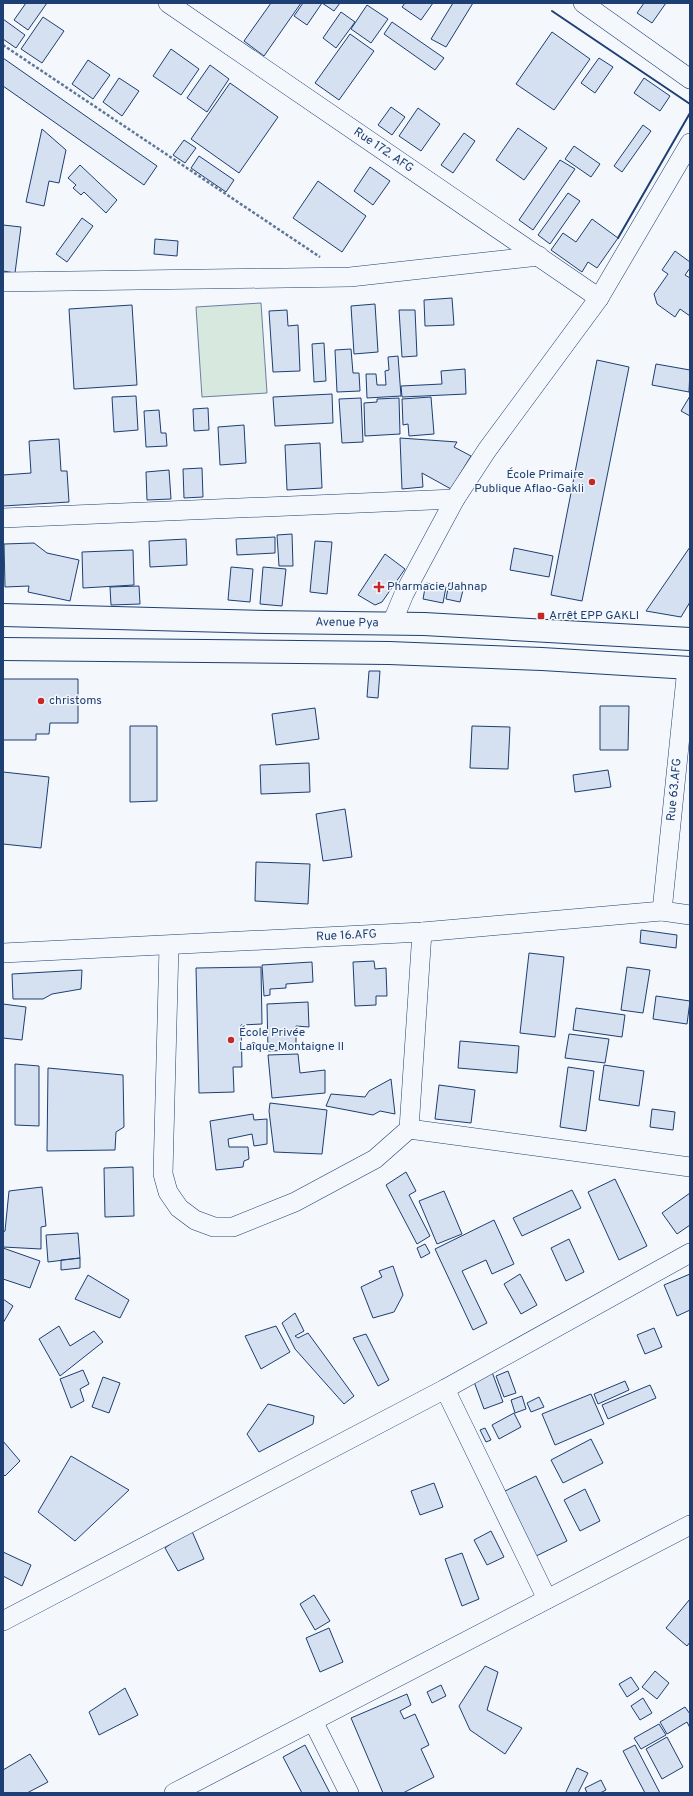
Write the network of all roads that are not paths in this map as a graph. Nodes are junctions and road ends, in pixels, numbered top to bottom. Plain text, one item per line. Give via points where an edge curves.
1 (168, 3) edge
2 (583, 3) edge
3 (690, 80) edge
4 (690, 143) edge
5 (539, 256) junction
6 (3, 282) edge
7 (599, 298) junction
8 (455, 499) junction
9 (3, 518) edge
10 (3, 615) edge
11 (392, 623) junction
12 (690, 639) edge
13 (690, 646) edge
14 (3, 649) edge
15 (390, 653) junction
16 (688, 668) edge
17 (662, 911) junction
18 (690, 915) edge
19 (422, 932) junction
20 (169, 946) junction
21 (3, 953) edge
22 (409, 1129) junction
23 (690, 1167) edge
24 (690, 1254) edge
25 (445, 1389) junction
26 (690, 1525) edge
27 (547, 1599) junction
28 (3, 1621) edge
29 (312, 1721) junction
30 (174, 1793) edge
31 (349, 1793) edge

1 - 5 street, Rue 172. AFG
2 - 3 street
4 - 7 street
5 - 6 street via 350,277
5 - 7 street, Rue 172. AFG
7 - 8 street via 487,450
8 - 9 street
8 - 11 street via 404,594
10 - 11 main road, Avenue Pya
11 - 12 main road, Avenue Pya
11 - 15 main road
13 - 16 main road
14 - 15 main road
15 - 16 main road
16 - 17 street, Rue 63.AFG
17 - 18 street, Rue 16.AFG
17 - 19 street, Rue 16.AFG
19 - 20 street, Rue 16.AFG
19 - 22 street
20 - 21 street, Rue 16.AFG
20 - 22 street via 163,1174 168,1192 180,1208 195,1220 214,1227 233,1227 274,1211 375,1159
22 - 23 street
24 - 25 street
25 - 27 street
25 - 28 street
26 - 27 street
27 - 29 street
29 - 30 street
29 - 31 street

